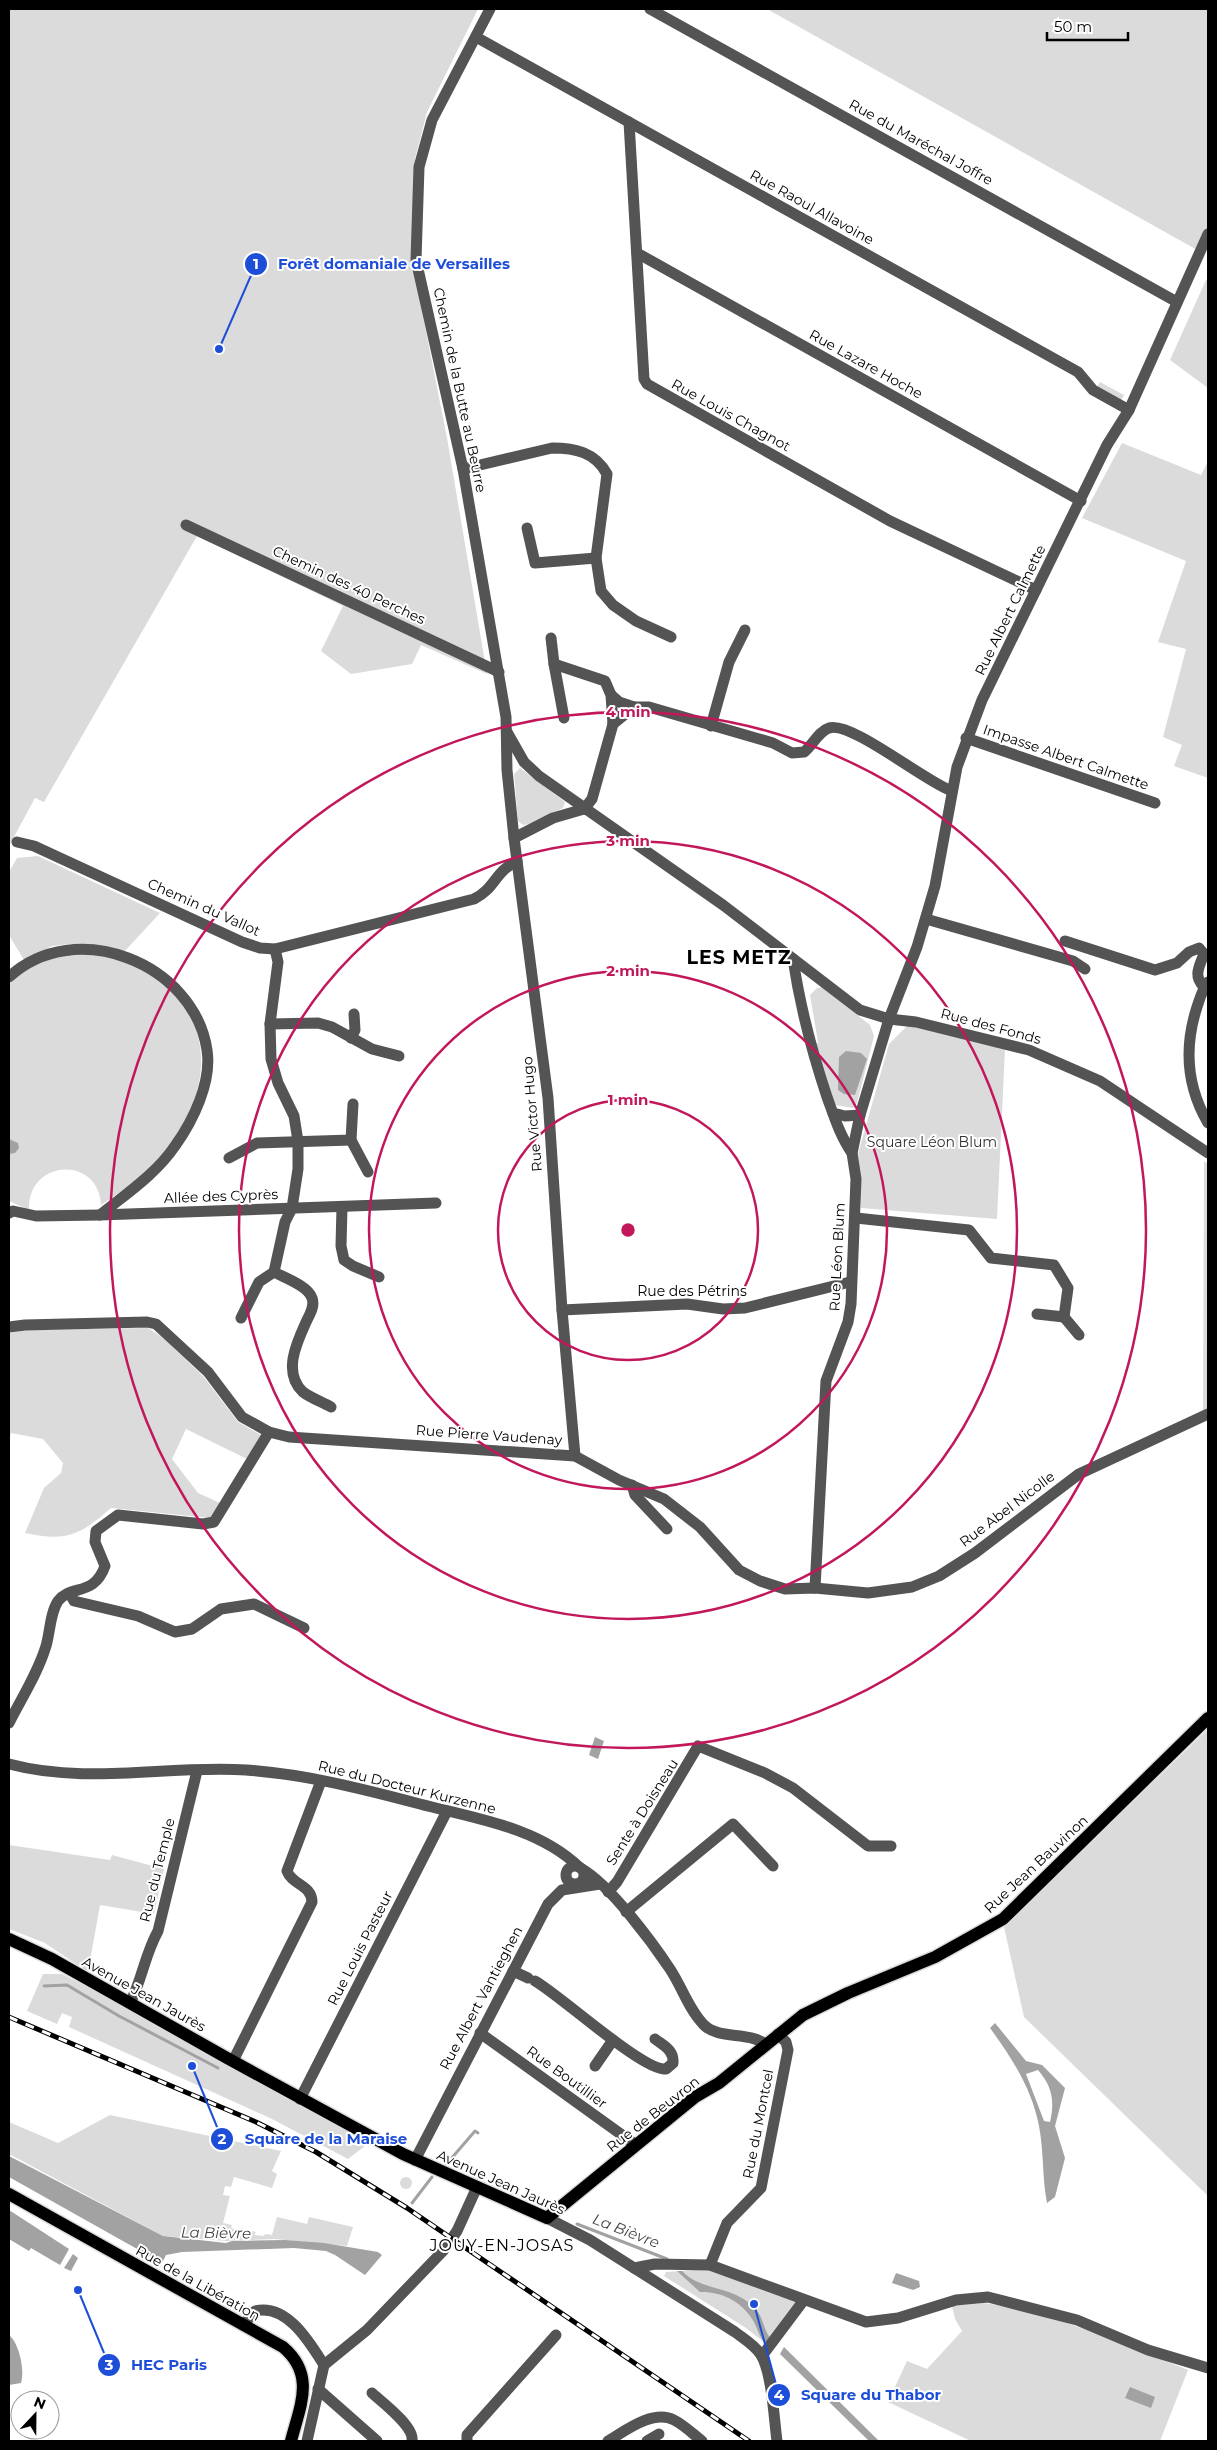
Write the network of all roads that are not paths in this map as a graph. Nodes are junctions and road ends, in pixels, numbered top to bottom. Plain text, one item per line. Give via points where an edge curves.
1 (490, 9) edge
2 (650, 9) edge
3 (476, 37) junction
4 (629, 122) junction
5 (1208, 235) edge
6 (637, 253) junction
7 (1177, 302) junction
8 (1129, 410) junction
9 (463, 469) junction
10 (1081, 501) junction
11 (186, 525) dead end
12 (527, 528) dead end
13 (596, 558) junction
14 (1036, 590) junction
15 (745, 630) dead end
16 (671, 637) dead end
17 (551, 638) dead end
18 (554, 664) junction
19 (499, 672) junction
20 (611, 695) junction
21 (634, 707) junction
22 (564, 718) dead end
23 (614, 724) junction
24 (711, 726) junction
25 (507, 731) junction
26 (966, 738) junction
27 (524, 762) junction
28 (507, 770) junction
29 (952, 791) junction
30 (1155, 803) dead end
31 (584, 809) junction
32 (514, 838) junction
33 (17, 842) dead end
34 (517, 861) junction
35 (926, 919) junction
36 (1065, 941) dead end
37 (275, 949) junction
38 (793, 959) junction
39 (1085, 969) dead end
40 (9, 977) edge
41 (822, 981) junction
42 (1206, 984) edge
43 (801, 996) junction
44 (354, 1014) dead end
45 (889, 1019) junction
46 (270, 1024) junction
47 (351, 1038) junction
48 (399, 1056) dead end
49 (354, 1104) dead end
50 (833, 1113) junction
51 (860, 1115) junction
52 (1208, 1123) edge
53 (351, 1140) junction
54 (298, 1141) junction
55 (1208, 1152) edge
56 (852, 1153) junction
57 (229, 1158) dead end
58 (368, 1172) dead end
59 (436, 1203) dead end
60 (342, 1207) junction
61 (292, 1208) junction
62 (10, 1210) edge
63 (100, 1215) junction
64 (856, 1218) junction
65 (274, 1272) junction
66 (379, 1277) dead end
67 (850, 1282) junction
68 (562, 1310) junction
69 (1037, 1314) dead end
70 (1064, 1317) junction
71 (241, 1318) dead end
72 (9, 1328) edge
73 (1079, 1335) dead end
74 (330, 1407) dead end
75 (1208, 1414) edge
76 (269, 1432) junction
77 (575, 1456) junction
78 (632, 1485) junction
79 (667, 1529) dead end
80 (815, 1588) junction
81 (70, 1594) junction
82 (304, 1628) dead end
83 (1208, 1718) edge
84 (9, 1723) edge
85 (9, 1764) edge
86 (197, 1771) junction
87 (320, 1781) junction
88 (447, 1811) junction
89 (891, 1846) dead end
90 (773, 1866) dead end
91 (580, 1868) junction
92 (567, 1872) junction
93 (580, 1885) junction
94 (604, 1888) junction
95 (548, 1904) junction
96 (626, 1912) junction
97 (9, 1939) edge
98 (513, 1971) junction
99 (130, 2003) junction
100 (480, 2033) junction
101 (778, 2034) junction
102 (655, 2039) dead end
103 (614, 2040) junction
104 (765, 2044) junction
105 (233, 2061) junction
106 (595, 2066) dead end
107 (300, 2099) junction
108 (636, 2145) junction
109 (415, 2160) junction
110 (477, 2187) junction
111 (9, 2194) edge
112 (547, 2218) junction
113 (710, 2265) junction
114 (634, 2268) junction
115 (804, 2300) junction
116 (243, 2325) junction
117 (556, 2335) dead end
118 (762, 2356) junction
119 (324, 2365) junction
120 (1208, 2368) edge
121 (318, 2389) junction
122 (372, 2393) dead end
123 (659, 2434) dead end
124 (290, 2441) edge
125 (306, 2441) edge
126 (377, 2441) edge
127 (412, 2441) edge
128 (467, 2441) edge
129 (608, 2441) edge
130 (647, 2441) edge
131 (702, 2441) edge
132 (777, 2441) edge

1 - 3 street, Chemin de la Butte au Beurre
2 - 7 street, Rue du Maréchal Joffre
3 - 4 street, Rue Raoul Allavoine
3 - 9 street, Chemin de la Butte au Beurre via 432,120 419,167 416,202 416,260
4 - 6 street, Rue Louis Chagnot
4 - 8 street, Rue Raoul Allavoine via 1078,372 1093,390
5 - 7 street, Rue Albert Calmette
6 - 10 street, Rue Lazare Hoche
6 - 14 street, Rue Louis Chagnot via 644,379 647,384 890,522
7 - 8 street, Rue Albert Calmette
8 - 10 street, Rue Albert Calmette via 1107,445
9 - 13 street via 552,448 566,448 595,458 607,474
9 - 19 street, Chemin de la Butte au Beurre
10 - 14 street, Rue Albert Calmette
11 - 19 street, Chemin des 40 Perches
12 - 13 street via 535,563
13 - 16 street via 601,591 613,605 636,621
14 - 26 street, Rue Albert Calmette
15 - 24 street via 729,662
17 - 18 street
18 - 20 street via 604,681
18 - 22 street
19 - 25 street, Chemin de la Butte au Beurre
20 - 21 street via 619,702
20 - 23 street
21 - 23 street
21 - 24 street via 649,707
23 - 31 street via 592,799
24 - 29 street via 773,743 792,753 804,752 826,729 837,728 865,740
25 - 27 street, Chemin de la Butte au Beurre
25 - 28 street, Chemin de la Butte au Beurre
26 - 29 street, Rue Albert Calmette
26 - 30 street, Impasse Albert Calmette
27 - 28 street
27 - 31 street, Rue des Fonds
28 - 32 street, Rue Victor Hugo
29 - 35 street, Rue Albert Calmette via 939,868
31 - 32 street via 552,818
31 - 38 street, Rue des Fonds
32 - 34 street, Rue Victor Hugo
33 - 37 street, Chemin du Vallot via 34,846 242,942
34 - 37 street, Chemin du Vallot via 502,869 490,887 474,899
34 - 68 street, Rue Victor Hugo via 548,1098
35 - 39 street via 1073,961
35 - 45 street, Rue Albert Calmette
36 - 42 street via 1155,970 1178,963 1189,952 1199,948 1204,954 1197,979
37 - 46 street via 278,962
38 - 41 street, Rue des Fonds
38 - 43 street
40 - 63 street via 23,966 58,950 88,950 121,956 150,968 173,986 184,997 200,1026 207,1066 200,1098 184,1133 148,1176
41 - 43 street via 805,990
41 - 45 street, Rue des Fonds via 860,1010
42 - 52 street via 1192,1023 1189,1044 1192,1085
43 - 50 street via 812,1050
44 - 47 street via 355,1030
45 - 51 street, Rue Léon Blum
45 - 55 street, Rue des Fonds via 916,1022 1029,1050 1066,1065 1128,1098
46 - 47 street via 318,1023
46 - 54 street via 271,1059 294,1116
47 - 48 street via 372,1049
49 - 53 street
50 - 51 street
50 - 56 street
51 - 56 street, Rue Léon Blum
53 - 54 street
53 - 58 street
54 - 57 street via 257,1143
54 - 61 street
56 - 64 street, Rue Léon Blum
59 - 60 street, Allée des Cyprès
60 - 61 street, Allée des Cyprès
60 - 66 street via 344,1260
61 - 63 street, Allée des Cyprès
61 - 65 street via 285,1222
62 - 63 street, Allée des Cyprès via 36,1216
64 - 67 street, Rue Léon Blum
64 - 70 street via 969,1230 991,1258 1054,1265 1068,1288
65 - 71 street via 259,1282
65 - 74 street via 307,1290 313,1299 313,1309 298,1341 292,1366 293,1380 304,1393
67 - 68 street, Rue des Pétrins via 745,1308 723,1309 687,1304
67 - 80 street, Rue Léon Blum via 848,1322 826,1382
68 - 77 street, Rue Victor Hugo
69 - 70 street
70 - 73 street
72 - 76 street, Rue Pierre Vaudenay via 24,1325 156,1324 208,1372 242,1417
75 - 80 street, Rue Abel Nicolle via 1078,1474 975,1553 939,1576 912,1587 868,1593
76 - 77 street, Rue Pierre Vaudenay via 289,1437
76 - 81 street via 214,1522 203,1524 118,1514 96,1531 95,1542 105,1566 101,1578
77 - 78 street, Rue Pierre Vaudenay
78 - 79 street via 635,1495
78 - 80 street, Rue Pierre Vaudenay via 664,1499 700,1527 739,1570 785,1589
81 - 82 street via 74,1601 138,1616 175,1632 192,1629 221,1610 254,1604
81 - 84 street via 59,1600 55,1607 46,1648
83 - 101 main road, Rue Jean Bauvinon via 1003,1919 935,1957 803,2015
85 - 86 street, Rue du Docteur Kurzenne via 66,1774
86 - 87 street, Rue du Docteur Kurzenne via 245,1770
86 - 99 street, Rue du Temple via 158,1931
87 - 88 street, Rue du Docteur Kurzenne
87 - 105 street via 288,1871 308,1890 312,1902
88 - 91 street, Rue du Docteur Kurzenne via 525,1834 560,1852
88 - 107 street, Rue Louis Pasteur
89 - 94 street, Sente à Doisneau via 868,1846 793,1788 698,1746 622,1873
90 - 96 street via 733,1824
91 - 92 street via 572,1867
91 - 93 street via 584,1880
91 - 94 street, Rue du Docteur Kurzenne
92 - 93 street via 567,1880
92 - 95 street via 552,1891
93 - 94 street, Rue Albert Vantieghen
93 - 95 street, Rue Albert Vantieghen via 562,1890
94 - 96 street, Rue du Docteur Kurzenne
95 - 98 street, Rue Albert Vantieghen
96 - 104 street, Rue du Docteur Kurzenne via 670,1969 705,2026 717,2032 757,2038
97 - 99 main road, Avenue Jean Jaurès
98 - 100 street, Rue Albert Vantieghen
98 - 103 street via 548,1989
99 - 105 main road, Avenue Jean Jaurès
100 - 108 street, Rue Boutillier
100 - 109 street, Rue Albert Vantieghen
101 - 104 main road, Rue de Beuvron
101 - 113 street, Rue du Montcel via 786,2042 788,2050 761,2188 727,2223
102 - 103 street via 672,2054 673,2062 666,2069 656,2068
103 - 106 street
104 - 108 main road, Rue de Beuvron
105 - 107 main road, Avenue Jean Jaurès
107 - 109 main road, Avenue Jean Jaurès
108 - 112 main road, Rue de Beuvron
109 - 110 main road, Avenue Jean Jaurès
110 - 112 main road, Avenue Jean Jaurès
110 - 119 street via 457,2230 443,2251 367,2330
111 - 116 main road, Rue de la Libération
112 - 114 street, Avenue Jean Jaurès
113 - 114 street via 655,2264
113 - 115 street
114 - 118 street, Avenue Jean Jaurès via 735,2332
115 - 118 street
115 - 120 street via 866,2322 898,2318 956,2300 988,2297 1077,2320 1148,2350
116 - 119 street via 255,2311 268,2310 278,2314 300,2330
116 - 124 main road, Rue de la Libération via 283,2347 295,2357 300,2367 304,2389
117 - 128 street via 467,2435
118 - 132 street
119 - 121 street
121 - 125 street
121 - 126 street
122 - 127 street via 410,2432
123 - 130 street
129 - 131 street via 650,2418 663,2417 673,2419

